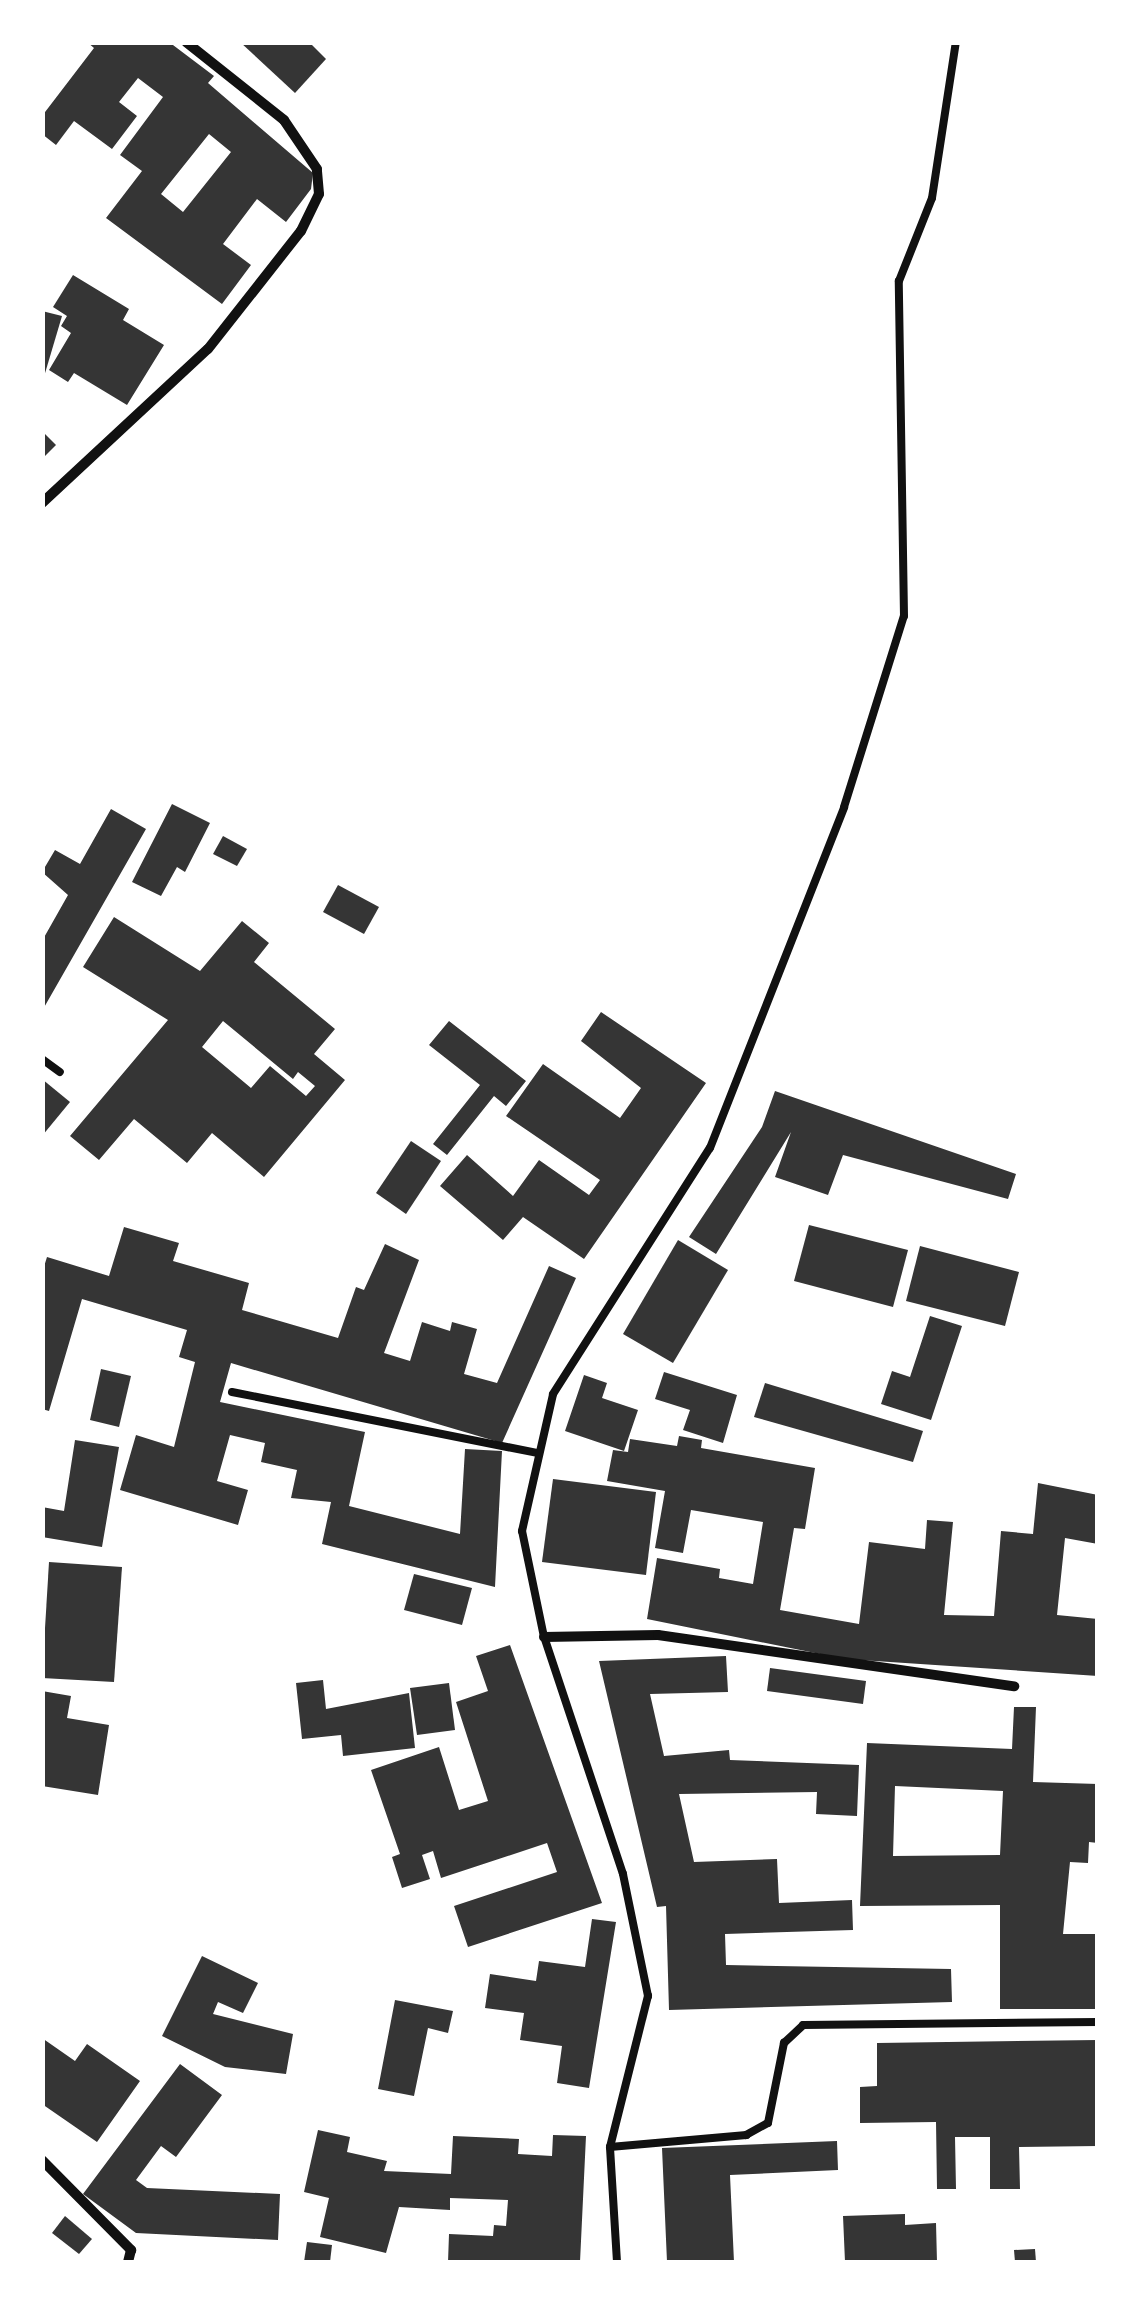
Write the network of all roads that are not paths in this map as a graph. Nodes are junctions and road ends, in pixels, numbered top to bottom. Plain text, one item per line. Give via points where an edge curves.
1 (186, 42) edge
2 (956, 42) edge
3 (42, 503) edge
4 (42, 1059) edge
5 (60, 1072) dead end
6 (232, 1392) dead end
7 (537, 1454) junction
8 (544, 1636) junction
9 (1014, 1686) dead end
10 (1098, 2022) edge
11 (610, 2148) junction
12 (42, 2160) edge
13 (128, 2262) edge
14 (616, 2262) edge

1 - 3 street via 284,120 317,168 319,194 302,231 208,349
2 - 7 lane via 932,198 899,281 904,616 844,807 710,1148 554,1394
4 - 5 lane
6 - 7 lane
7 - 8 lane via 522,1531
8 - 9 street via 658,1635
8 - 11 lane via 623,1874 648,1996
10 - 11 lane via 803,2025 784,2043 768,2123 746,2135
11 - 14 lane
12 - 13 street via 130,2250

